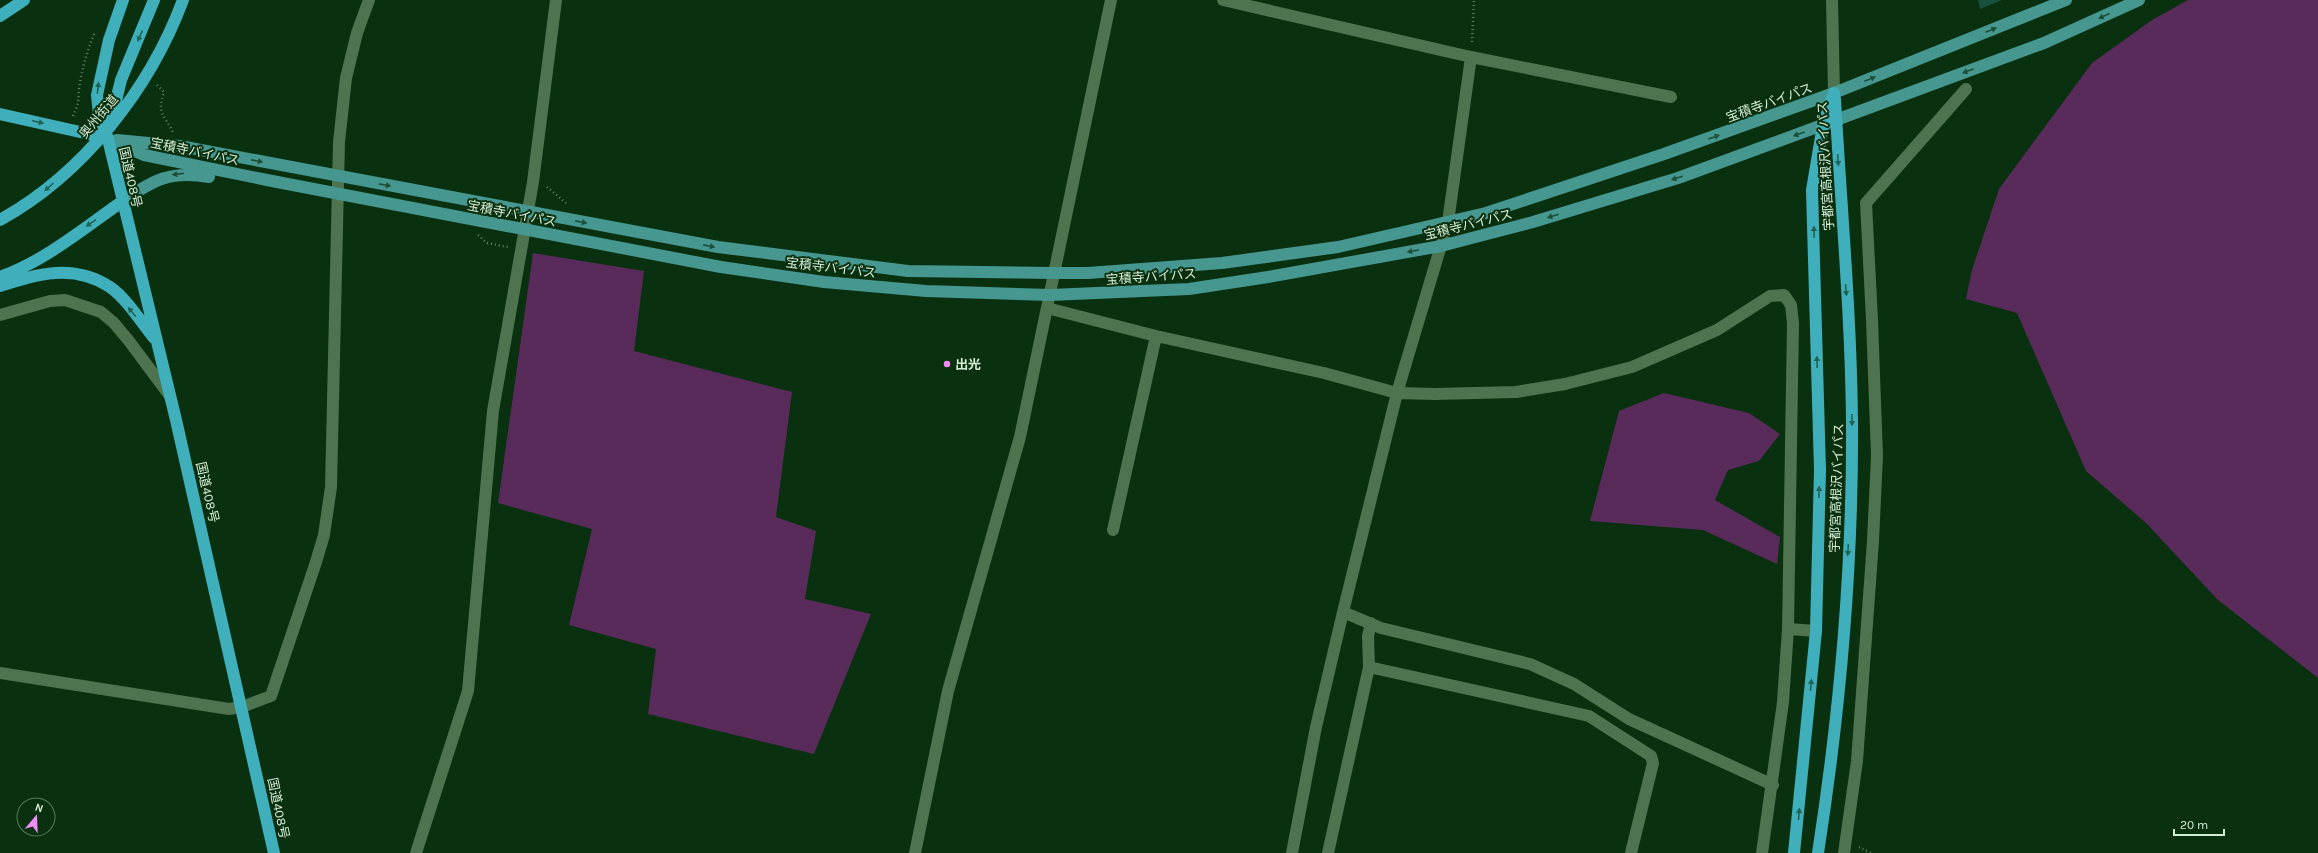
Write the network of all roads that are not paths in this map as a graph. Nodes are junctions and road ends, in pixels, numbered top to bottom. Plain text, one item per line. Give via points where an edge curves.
1 (24, 0) edge
2 (123, 0) edge
3 (154, 0) edge
4 (183, 0) edge
5 (369, 0) edge
6 (556, 0) edge
7 (1111, 0) edge
8 (1223, 0) edge
9 (1832, 0) edge
10 (2066, 0) edge
11 (2139, 0) edge
12 (0, 16) edge
13 (1471, 57) junction
14 (1966, 89) dead end
15 (1834, 94) junction
16 (1671, 97) dead end
17 (0, 114) edge
18 (1836, 120) junction
19 (1823, 125) junction
20 (108, 139) junction
21 (272, 181) junction
22 (123, 201) junction
23 (0, 220) edge
24 (1448, 222) junction
25 (1440, 246) junction
26 (1054, 273) junction
27 (0, 277) edge
28 (0, 286) edge
29 (1050, 295) junction
30 (1048, 308) junction
31 (0, 315) edge
32 (1156, 336) junction
33 (157, 342) junction
34 (1398, 393) junction
35 (170, 396) junction
36 (1113, 530) dead end
37 (1343, 612) junction
38 (1371, 623) junction
39 (1788, 629) junction
40 (1816, 631) junction
41 (1369, 667) junction
42 (0, 673) edge
43 (242, 707) junction
44 (1773, 785) junction
45 (274, 853) edge
46 (416, 853) edge
47 (915, 853) edge
48 (1292, 853) edge
49 (1328, 853) edge
50 (1631, 853) edge
51 (1762, 853) edge
52 (1794, 853) edge
53 (1818, 853) edge
54 (1844, 853) edge

1 - 12 highway
20 -> 2 highway, 国道408号 via 99,115 97,95 106,48
3 -> 20 highway via 121,80
4 -> 23 highway, 奥州街道 via 168,38 144,79 119,114 78,161 46,191
5 - 43 street via 357,33 346,78 339,142 331,487 324,536 271,696
6 - 46 street via 533,182 519,246 493,411 468,691
7 - 26 street
8 - 13 street
9 - 15 street
15 -> 10 main road, 宝積寺バイパス
11 -> 18 main road, 宝積寺バイパス via 2044,43
13 - 16 street
13 - 24 street
14 - 54 street via 1866,203 1876,456 1873,541 1857,761
15 - 18 highway, 宇都宮高根沢バイパス
15 - 19 highway, 宇都宮高根沢バイパス
24 -> 15 main road, 宝積寺バイパス via 1486,213 1664,154
17 -> 20 highway
18 - 19 main road, 宝積寺バイパス
18 -> 53 highway, 宇都宮高根沢バイパス via 1852,406 1851,500 1842,665
19 -> 25 main road, 宝積寺バイパス via 1678,178 1533,222
40 -> 19 highway, 宇都宮高根沢バイパス via 1820,470 1812,190
20 - 21 main road, 宝積寺バイパス via 144,155
20 - 22 highway, 国道408号
20 -> 26 main road, 宝積寺バイパス via 180,146 710,246 794,258 908,271
21 -> 22 main road via 242,182 196,174 173,175 153,182
21 - 29 main road, 宝積寺バイパス via 721,267 816,281 926,291
22 -> 27 highway via 42,256 15,272
22 - 33 highway, 国道408号
24 - 25 street
24 - 26 main road, 宝積寺バイパス via 1338,247 1222,263 1125,271
25 -> 29 main road, 宝積寺バイパス via 1189,289
25 - 34 street
26 - 29 street
33 -> 28 highway via 117,293 94,279 59,272 43,272
29 - 30 street
30 - 32 street
30 - 47 street via 1020,437 948,691
31 - 35 street via 50,301 65,300 101,312 114,323
32 - 34 street via 1324,373
32 - 36 street
33 - 35 highway, 国道408号
34 - 37 street
34 - 39 street via 1516,392 1565,384 1632,367 1716,330 1770,296 1784,295 1791,305 1793,323
35 - 43 highway, 国道408号
37 - 38 street
37 - 48 street via 1316,727
38 - 41 street via 1368,636
38 - 44 street via 1381,628 1530,664 1574,684 1629,718
39 - 40 street
39 - 44 street via 1783,702
52 -> 40 highway, 宇都宮高根沢バイパス
41 - 49 street
41 - 50 street via 1589,716 1651,756 1653,763
42 - 43 street via 229,709
43 - 45 highway, 国道408号
44 - 51 street

